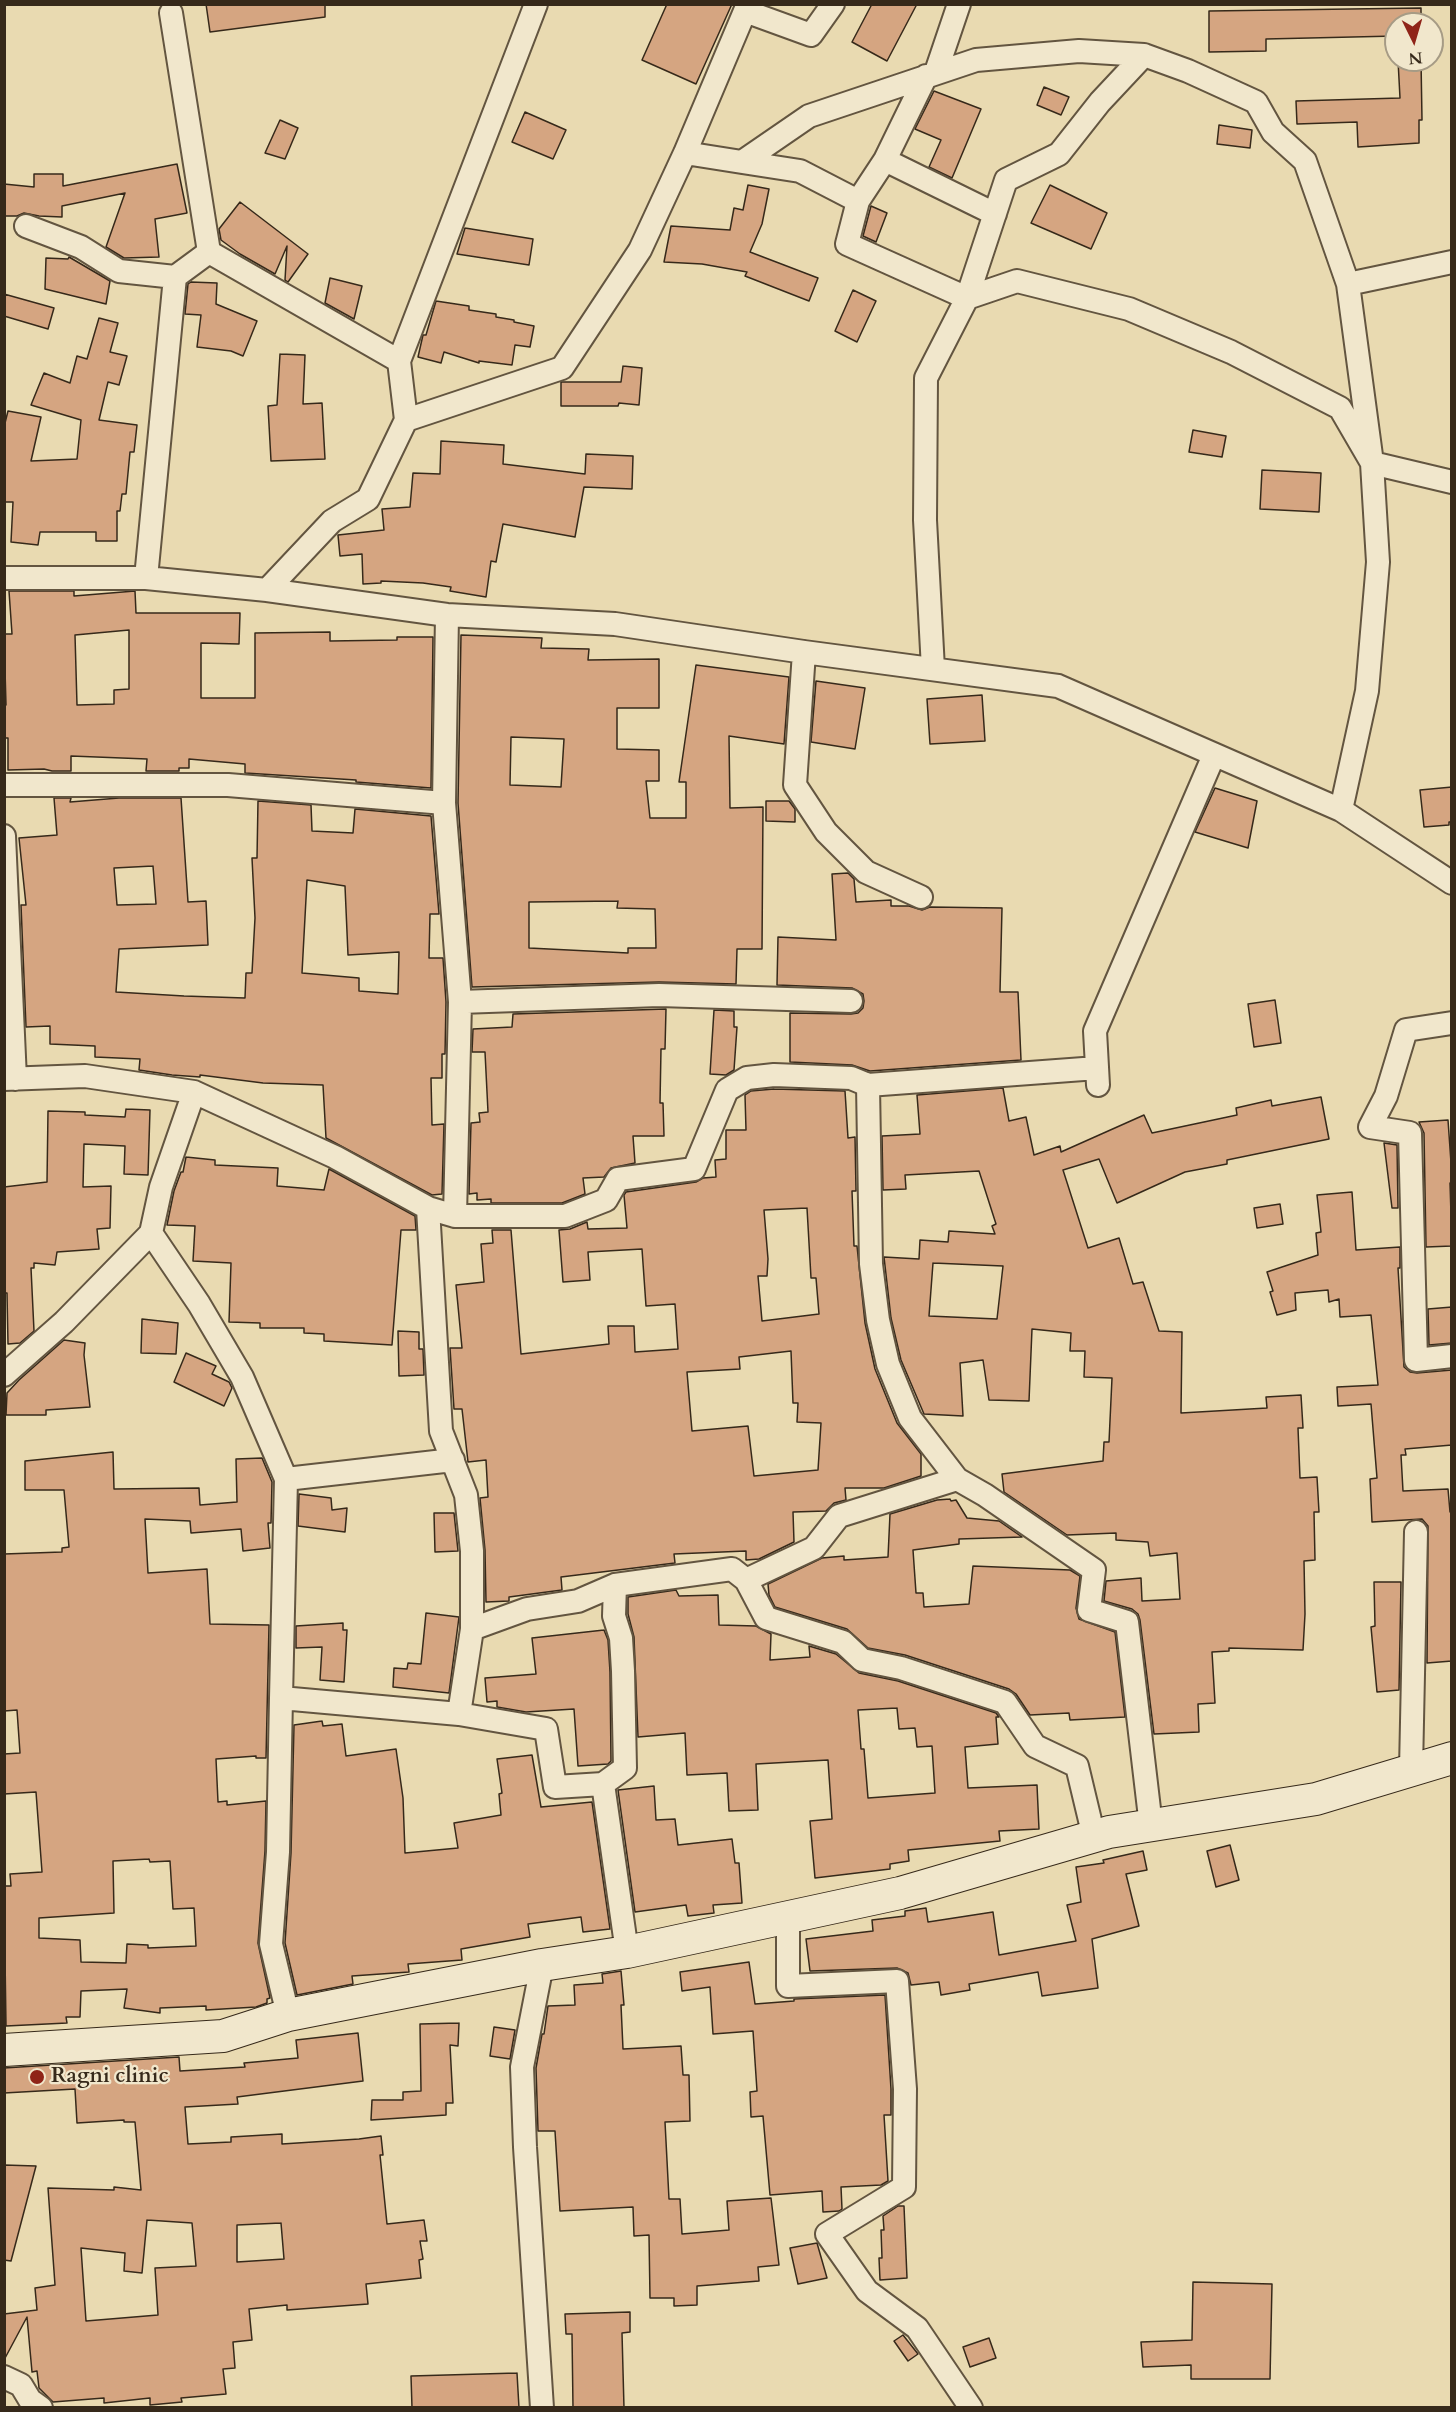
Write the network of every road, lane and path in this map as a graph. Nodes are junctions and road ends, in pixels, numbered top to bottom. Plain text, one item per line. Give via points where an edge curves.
1 (536, 4) edge
2 (833, 4) edge
3 (959, 4) edge
4 (747, 8) edge
5 (171, 13) dead end
6 (1144, 55) junction
7 (931, 74) junction
8 (685, 153) junction
9 (885, 160) junction
10 (742, 162) junction
11 (858, 201) junction
12 (994, 214) junction
13 (26, 225) dead end
14 (209, 252) junction
15 (1452, 262) edge
16 (175, 277) junction
17 (1348, 284) junction
18 (968, 298) junction
19 (399, 361) junction
20 (406, 420) junction
21 (1372, 463) junction
22 (1452, 482) edge
23 (4, 578) edge
24 (146, 578) junction
25 (267, 590) junction
26 (447, 615) junction
27 (804, 652) junction
28 (933, 669) junction
29 (1214, 754) junction
30 (4, 784) edge
31 (444, 803) junction
32 (1341, 810) junction
33 (4, 836) edge
34 (1450, 881) edge
35 (921, 897) dead end
36 (851, 1001) dead end
37 (460, 1002) junction
38 (1452, 1023) edge
39 (10, 1079) edge
40 (868, 1085) junction
41 (194, 1092) junction
42 (428, 1208) junction
43 (455, 1216) junction
44 (151, 1233) junction
45 (1452, 1356) edge
46 (4, 1375) edge
47 (453, 1460) junction
48 (286, 1479) junction
49 (957, 1479) junction
50 (1416, 1532) dead end
51 (746, 1580) junction
52 (615, 1585) junction
53 (472, 1629) junction
54 (281, 1698) junction
55 (459, 1714) junction
56 (1452, 1758) edge
57 (1411, 1769) junction
58 (603, 1784) junction
59 (1151, 1826) junction
60 (1094, 1837) junction
61 (788, 1916) junction
62 (627, 1952) junction
63 (542, 1965) junction
64 (288, 2014) junction
65 (4, 2049) edge
66 (4, 2377) edge
67 (41, 2408) edge
68 (542, 2408) edge
69 (971, 2408) edge

1 - 19 street
2 - 4 street via 811,35
3 - 7 street
4 - 8 street
5 - 14 street
6 - 7 street via 1078,51 976,60
6 - 12 street via 1059,154 1006,180
6 - 17 street via 1256,102 1273,132 1305,161
7 - 9 street
7 - 10 street via 809,117
8 - 10 street
8 - 20 street via 640,250 562,368
9 - 11 street
9 - 12 street
10 - 11 street via 800,171
11 - 18 street via 847,244
12 - 18 street
13 - 16 street via 81,247 119,271
14 - 16 street
14 - 19 street
15 - 17 street
16 - 24 street
17 - 21 street
18 - 21 street via 1017,281 1129,309 1231,352 1340,408
18 - 28 street via 926,378 925,520
19 - 20 street
20 - 25 street via 368,499 332,521
21 - 22 street
21 - 32 street via 1378,562 1369,668
23 - 24 street
24 - 25 street
25 - 26 street
26 - 27 street via 615,624
26 - 31 street
27 - 28 street
27 - 35 street via 795,785 826,832 866,872
28 - 29 street via 1058,686
29 - 32 street
29 - 40 street via 1095,1031 1098,1077
30 - 31 street via 228,784
31 - 37 street
32 - 34 street
33 - 39 street
36 - 37 street via 660,995
37 - 43 street
38 - 45 street via 1406,1030 1386,1096 1370,1127 1410,1133 1416,1360
39 - 41 street via 85,1076
40 - 43 street via 851,1078 747,1078 727,1090 694,1169 618,1179 606,1200 565,1216
40 - 49 street via 871,1264 878,1320 888,1364 910,1418
41 - 42 street via 335,1157
41 - 44 street via 161,1187
42 - 43 street
42 - 47 street via 441,1431
44 - 46 street via 64,1322
44 - 48 street via 242,1377
47 - 48 street
47 - 53 street via 466,1495 472,1551
48 - 54 street
49 - 51 street via 839,1515 814,1548
49 - 59 street via 1094,1570 1089,1610 1127,1622
50 - 57 street
51 - 52 street via 732,1569
51 - 60 street via 766,1618 843,1642 862,1660 901,1668 1005,1702 1035,1746 1077,1767
52 - 53 street via 578,1601 527,1609
52 - 58 street via 614,1616 621,1638 625,1768
53 - 55 street
54 - 55 street
54 - 64 street via 278,1852 271,1944
55 - 58 street via 546,1729 555,1787
56 - 57 main road
57 - 59 main road via 1316,1799
58 - 62 street
59 - 60 main road
60 - 61 main road via 900,1893
61 - 62 main road
61 - 69 street via 789,1986 897,1981 905,2089 904,2187 827,2234 867,2291 916,2328
62 - 63 main road
63 - 64 main road
63 - 68 street via 522,2067
64 - 65 main road via 223,2036
66 - 67 street via 21,2385 30,2400

